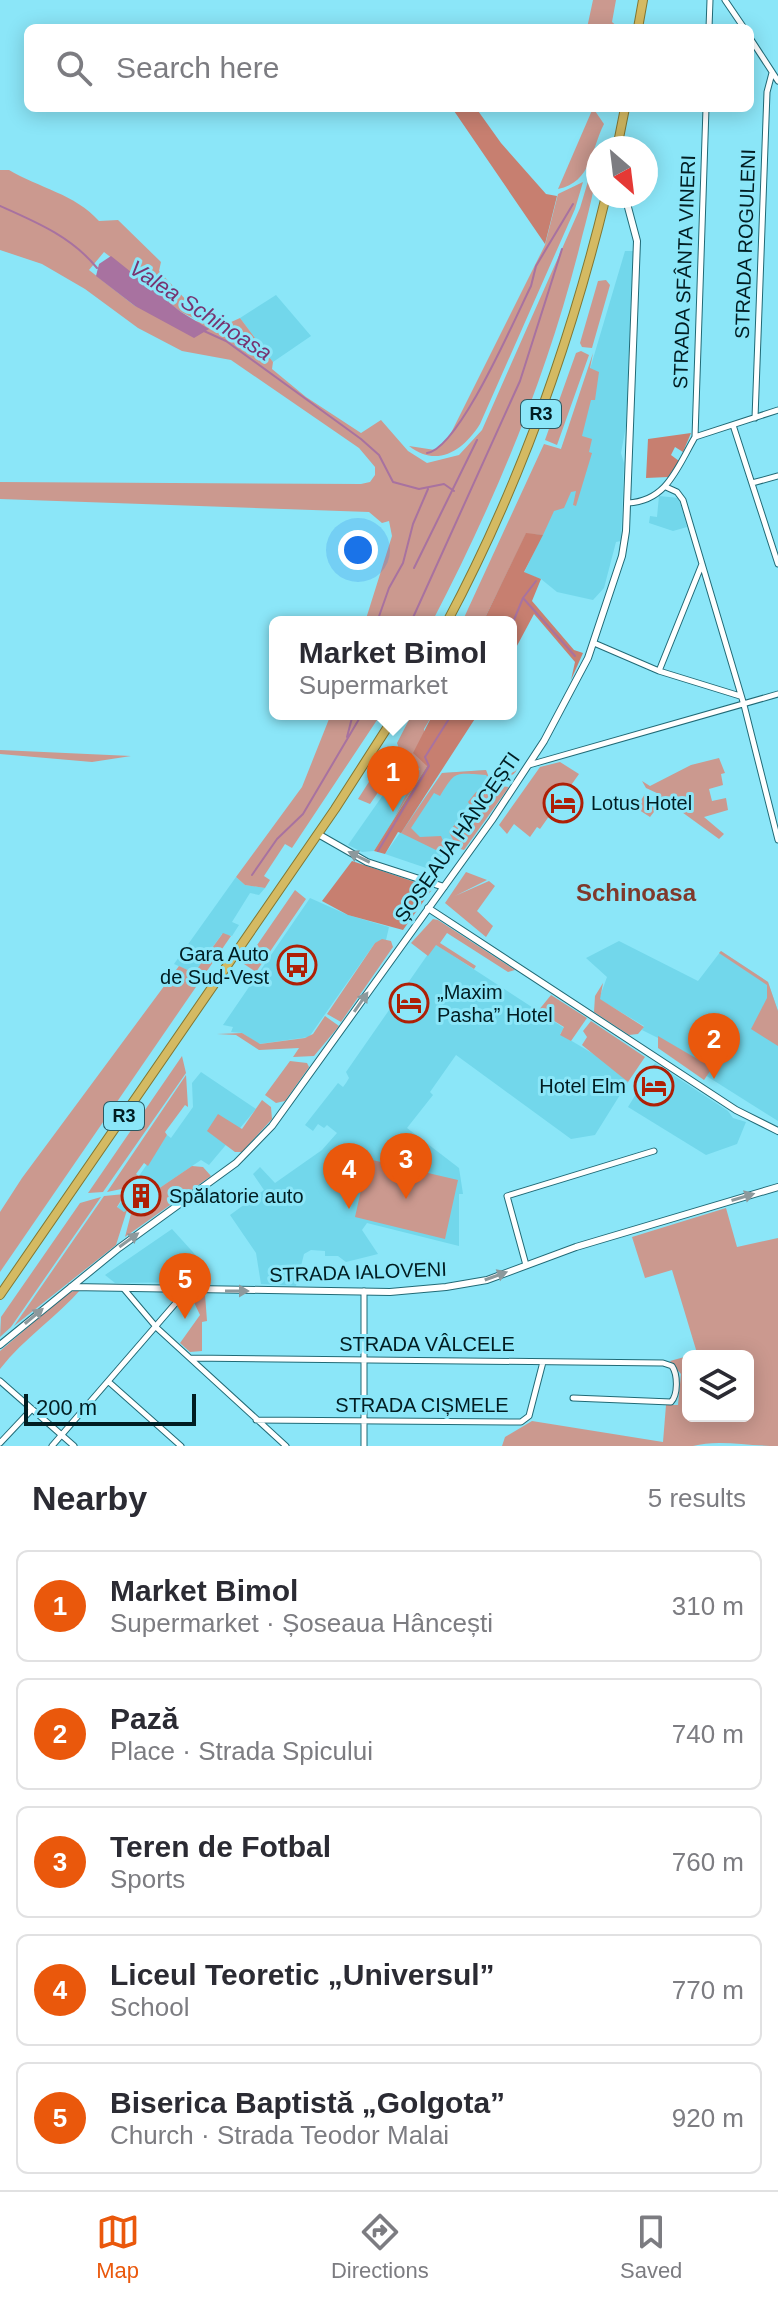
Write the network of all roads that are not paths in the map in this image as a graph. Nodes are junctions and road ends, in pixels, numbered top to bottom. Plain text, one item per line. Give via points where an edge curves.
1 (643, 0) edge
2 (710, 0) edge
3 (725, 0) edge
4 (639, 24) edge
5 (709, 24) edge
6 (741, 24) edge
7 (754, 44) edge
8 (772, 73) junction
9 (778, 81) edge
10 (624, 112) edge
11 (706, 112) edge
12 (619, 136) edge
13 (603, 208) edge
14 (628, 208) edge
15 (778, 410) edge
16 (755, 418) junction
17 (733, 425) junction
18 (695, 437) junction
19 (778, 476) edge
20 (752, 483) junction
21 (666, 487) junction
22 (628, 503) junction
23 (702, 564) junction
24 (778, 564) edge
25 (450, 616) edge
26 (594, 643) junction
27 (659, 671) junction
28 (778, 694) edge
29 (741, 696) junction
30 (744, 705) junction
31 (392, 720) edge
32 (529, 765) junction
33 (318, 834) junction
34 (778, 840) edge
35 (444, 887) junction
36 (428, 908) junction
37 (778, 1131) edge
38 (654, 1151) dead end
39 (778, 1187) edge
40 (526, 1265) junction
41 (68, 1288) junction
42 (124, 1289) junction
43 (187, 1290) junction
44 (364, 1291) junction
45 (0, 1295) edge
46 (157, 1328) junction
47 (0, 1345) edge
48 (190, 1358) junction
49 (364, 1360) junction
50 (543, 1362) junction
51 (0, 1381) edge
52 (110, 1383) junction
53 (573, 1398) dead end
54 (32, 1409) junction
55 (256, 1420) junction
56 (364, 1420) junction
57 (62, 1435) junction
58 (0, 1443) edge
59 (52, 1446) edge
60 (74, 1446) edge
61 (181, 1446) edge
62 (286, 1446) edge
63 (364, 1446) edge

1 - 4 highway
2 - 5 street
3 - 6 street
7 - 8 street
8 - 9 street
8 - 16 street, STRADA ROGULENI via 767,92
10 - 12 highway
11 - 18 street, STRADA SFÂNTA VINERI
13 - 25 highway, R3 via 542,411
14 - 22 street, ȘOSEAUA HÂNCEȘTI via 637,241
15 - 16 street
16 - 17 street
17 - 18 street
17 - 20 street
18 - 21 street
19 - 20 street
20 - 24 street
21 - 22 street via 651,500
21 - 23 street via 683,500
22 - 26 street, ȘOSEAUA HÂNCEȘTI via 622,556
23 - 27 street
23 - 29 street
26 - 27 street
26 - 32 street, ȘOSEAUA HÂNCEȘTI
27 - 29 street
28 - 30 street
29 - 30 street
30 - 32 street
30 - 34 street
31 - 33 highway, R3
32 - 35 street, ȘOSEAUA HÂNCEȘTI
35 -> 33 street via 367,862
33 - 45 highway, R3
35 - 36 street, ȘOSEAUA HÂNCEȘTI
36 - 37 street via 736,1110
41 -> 36 street, ȘOSEAUA HÂNCEȘTI via 259,1141
38 - 40 street via 507,1196
40 -> 39 street, STRADA IALOVENI
44 -> 40 street, STRADA IALOVENI via 461,1285
41 - 42 street, STRADA IALOVENI
47 -> 41 street, ȘOSEAUA HÂNCEȘTI
42 - 43 street, STRADA IALOVENI
42 - 46 street
43 -> 44 street, STRADA IALOVENI
43 - 46 street
44 - 49 street
46 - 48 street
46 - 52 street
48 - 49 street, STRADA VÂLCELE
48 - 55 street
49 - 50 street, STRADA VÂLCELE
49 - 56 street
50 - 53 street, STRADA VÂLCELE via 663,1363 676,1374 671,1402
50 - 56 street, STRADA CIȘMELE via 524,1421
51 - 54 street
52 - 57 street
52 - 61 street
54 - 57 street
54 - 58 street
55 - 56 street, STRADA CIȘMELE
55 - 62 street
56 - 63 street
57 - 59 street
57 - 60 street

